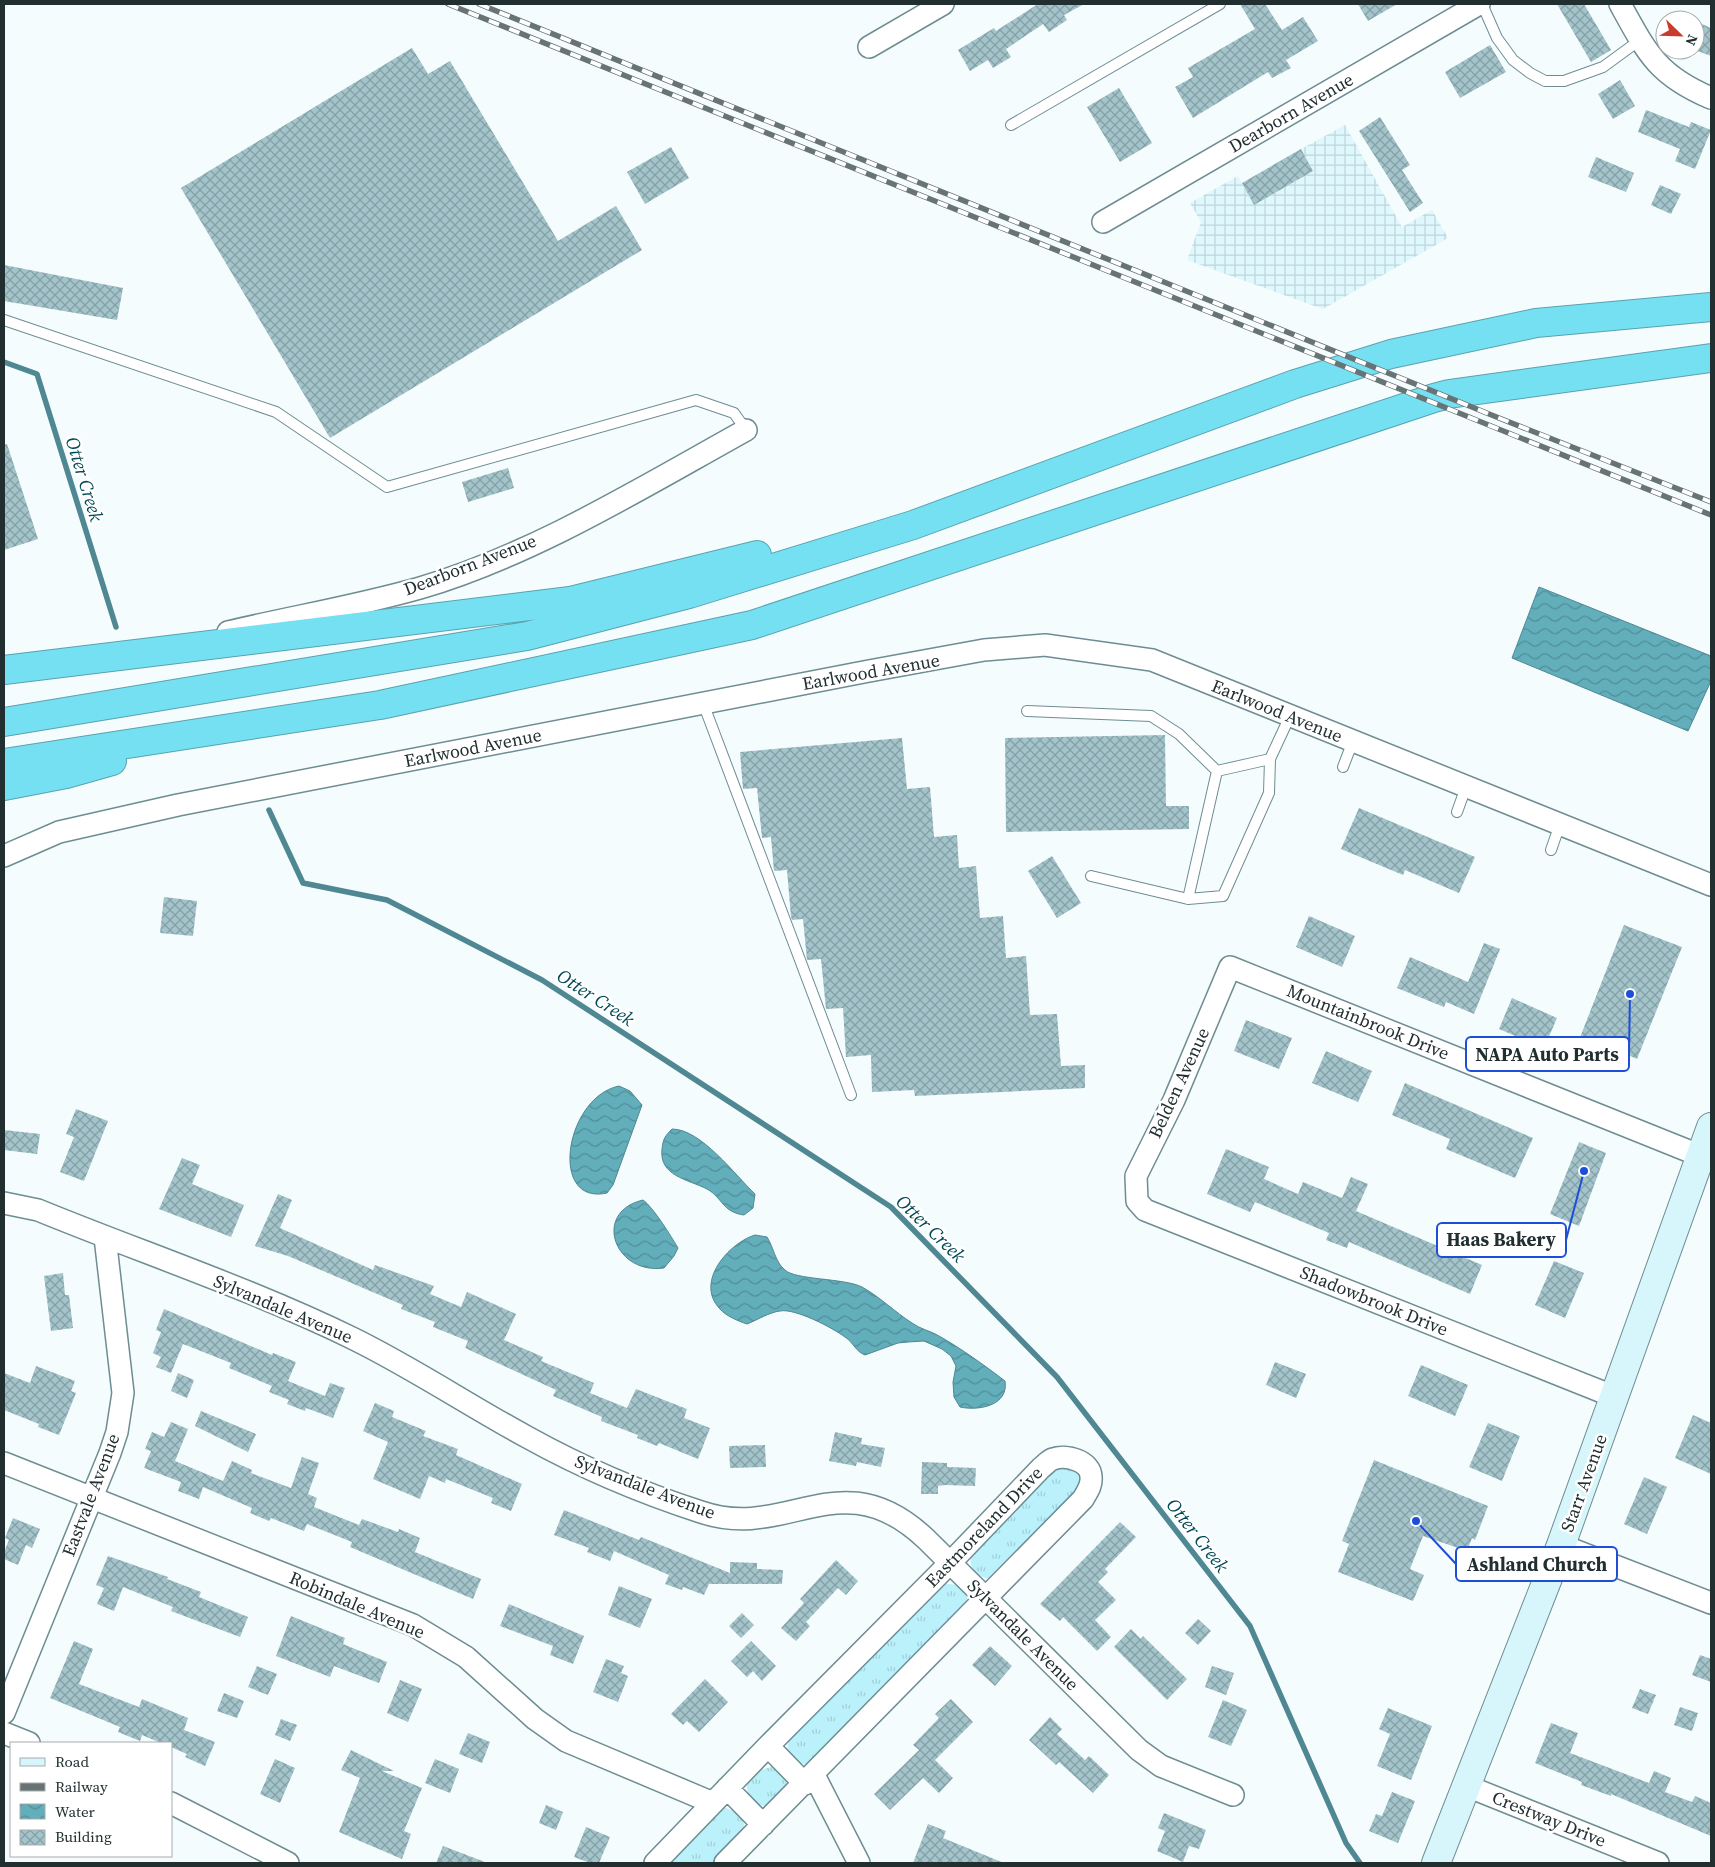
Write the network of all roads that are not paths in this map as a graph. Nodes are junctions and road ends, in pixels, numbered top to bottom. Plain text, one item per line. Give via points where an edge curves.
1 (943, 4) edge
2 (1220, 4) edge
3 (1480, 4) edge
4 (1620, 4) edge
5 (1640, 40) junction
6 (869, 47) dead end
7 (1711, 98) edge
8 (1011, 124) dead end
9 (1103, 222) dead end
10 (1711, 307) edge
11 (4, 320) edge
12 (1711, 358) edge
13 (746, 430) joint
14 (913, 525) junction
15 (115, 657) junction
16 (4, 670) edge
17 (703, 704) junction
18 (1027, 711) dead end
19 (1290, 716) junction
20 (4, 722) edge
21 (226, 727) junction
22 (1353, 741) junction
23 (1270, 759) junction
24 (4, 763) edge
25 (1343, 767) dead end
26 (1217, 771) junction
27 (4, 786) edge
28 (1466, 787) junction
29 (1457, 812) dead end
30 (1560, 824) junction
31 (1551, 850) dead end
32 (4, 856) edge
33 (1091, 876) dead end
34 (1711, 885) edge
35 (1188, 899) junction
36 (1230, 967) joint
37 (852, 1096) dead end
38 (1711, 1128) edge
39 (1701, 1156) junction
40 (1137, 1201) joint
41 (4, 1203) edge
42 (104, 1238) junction
43 (1615, 1397) junction
44 (4, 1463) edge
45 (92, 1497) junction
46 (1561, 1545) junction
47 (950, 1563) junction
48 (986, 1598) junction
49 (1711, 1603) edge
50 (4, 1713) edge
51 (4, 1733) edge
52 (26, 1742) edge
53 (768, 1746) junction
54 (810, 1779) junction
55 (1467, 1786) junction
56 (1233, 1795) dead end
57 (720, 1796) junction
58 (172, 1804) edge
59 (763, 1825) junction
60 (288, 1863) edge
61 (655, 1863) edge
62 (725, 1863) edge
63 (859, 1863) edge
64 (1436, 1863) edge
65 (1658, 1863) edge

1 - 6 street
2 - 8 lane
3 - 5 lane via 1497,38 1513,60 1545,81 1564,81 1603,67
3 - 9 street, Dearborn Avenue
4 - 5 street
5 - 7 street via 1647,53 1675,80
10 - 14 highway via 1536,323 1391,354 1295,384
11 - 13 lane via 276,412 387,487 696,400 734,413
12 - 21 highway via 1449,394 752,625 380,705
13 - 15 street, Dearborn Avenue via 586,518 497,559 420,588
14 - 15 highway via 761,554 570,601
14 - 20 highway via 689,594 527,636
15 - 16 highway
17 - 19 street, Earlwood Avenue via 984,650 1045,645 1152,660
17 - 32 street, Earlwood Avenue via 178,805 60,832
17 - 37 lane
18 - 26 lane via 1151,716 1179,734
19 - 22 street, Earlwood Avenue
19 - 23 lane
21 - 24 highway
21 - 27 highway via 66,774
22 - 25 lane
22 - 28 street, Earlwood Avenue
23 - 26 lane
23 - 35 lane via 1269,793 1223,896
26 - 35 lane
28 - 29 lane
28 - 30 street, Earlwood Avenue
30 - 31 lane
30 - 34 street, Earlwood Avenue
33 - 35 lane
36 - 39 street, Mountainbrook Drive
36 - 40 street, Belden Avenue via 1174,1100 1141,1162 1136,1176
38 - 39 main road, Starr Avenue
39 - 43 main road, Starr Avenue
40 - 43 street, Shadowbrook Drive via 1145,1210
41 - 42 street, Sylvandale Avenue via 38,1210
42 - 45 street, Eastvale Avenue via 123,1393 116,1437
42 - 47 street, Sylvandale Avenue via 330,1328 403,1365 544,1446 699,1512 745,1519 835,1502 863,1504 880,1508 902,1520
43 - 46 main road, Starr Avenue
44 - 45 street, Robindale Avenue
45 - 50 street, Eastvale Avenue
45 - 57 street, Robindale Avenue via 413,1626 466,1657 566,1741
46 - 49 street
46 - 55 main road, Starr Avenue
47 - 48 street, Sylvandale Avenue
47 - 48 street, Eastmoreland Drive via 1052,1459 1064,1457 1087,1467 1092,1476 1090,1488 1083,1499
47 - 53 street, Eastmoreland Drive
48 - 54 street, Eastmoreland Drive
48 - 56 street, Sylvandale Avenue via 1145,1754 1161,1766
51 - 52 street
53 - 54 street
53 - 57 street, Eastmoreland Drive
54 - 59 street, Eastmoreland Drive
54 - 63 street
55 - 64 main road, Starr Avenue
55 - 65 street, Crestway Drive
57 - 59 street
57 - 61 street, Eastmoreland Drive
58 - 60 street
59 - 62 street, Eastmoreland Drive

